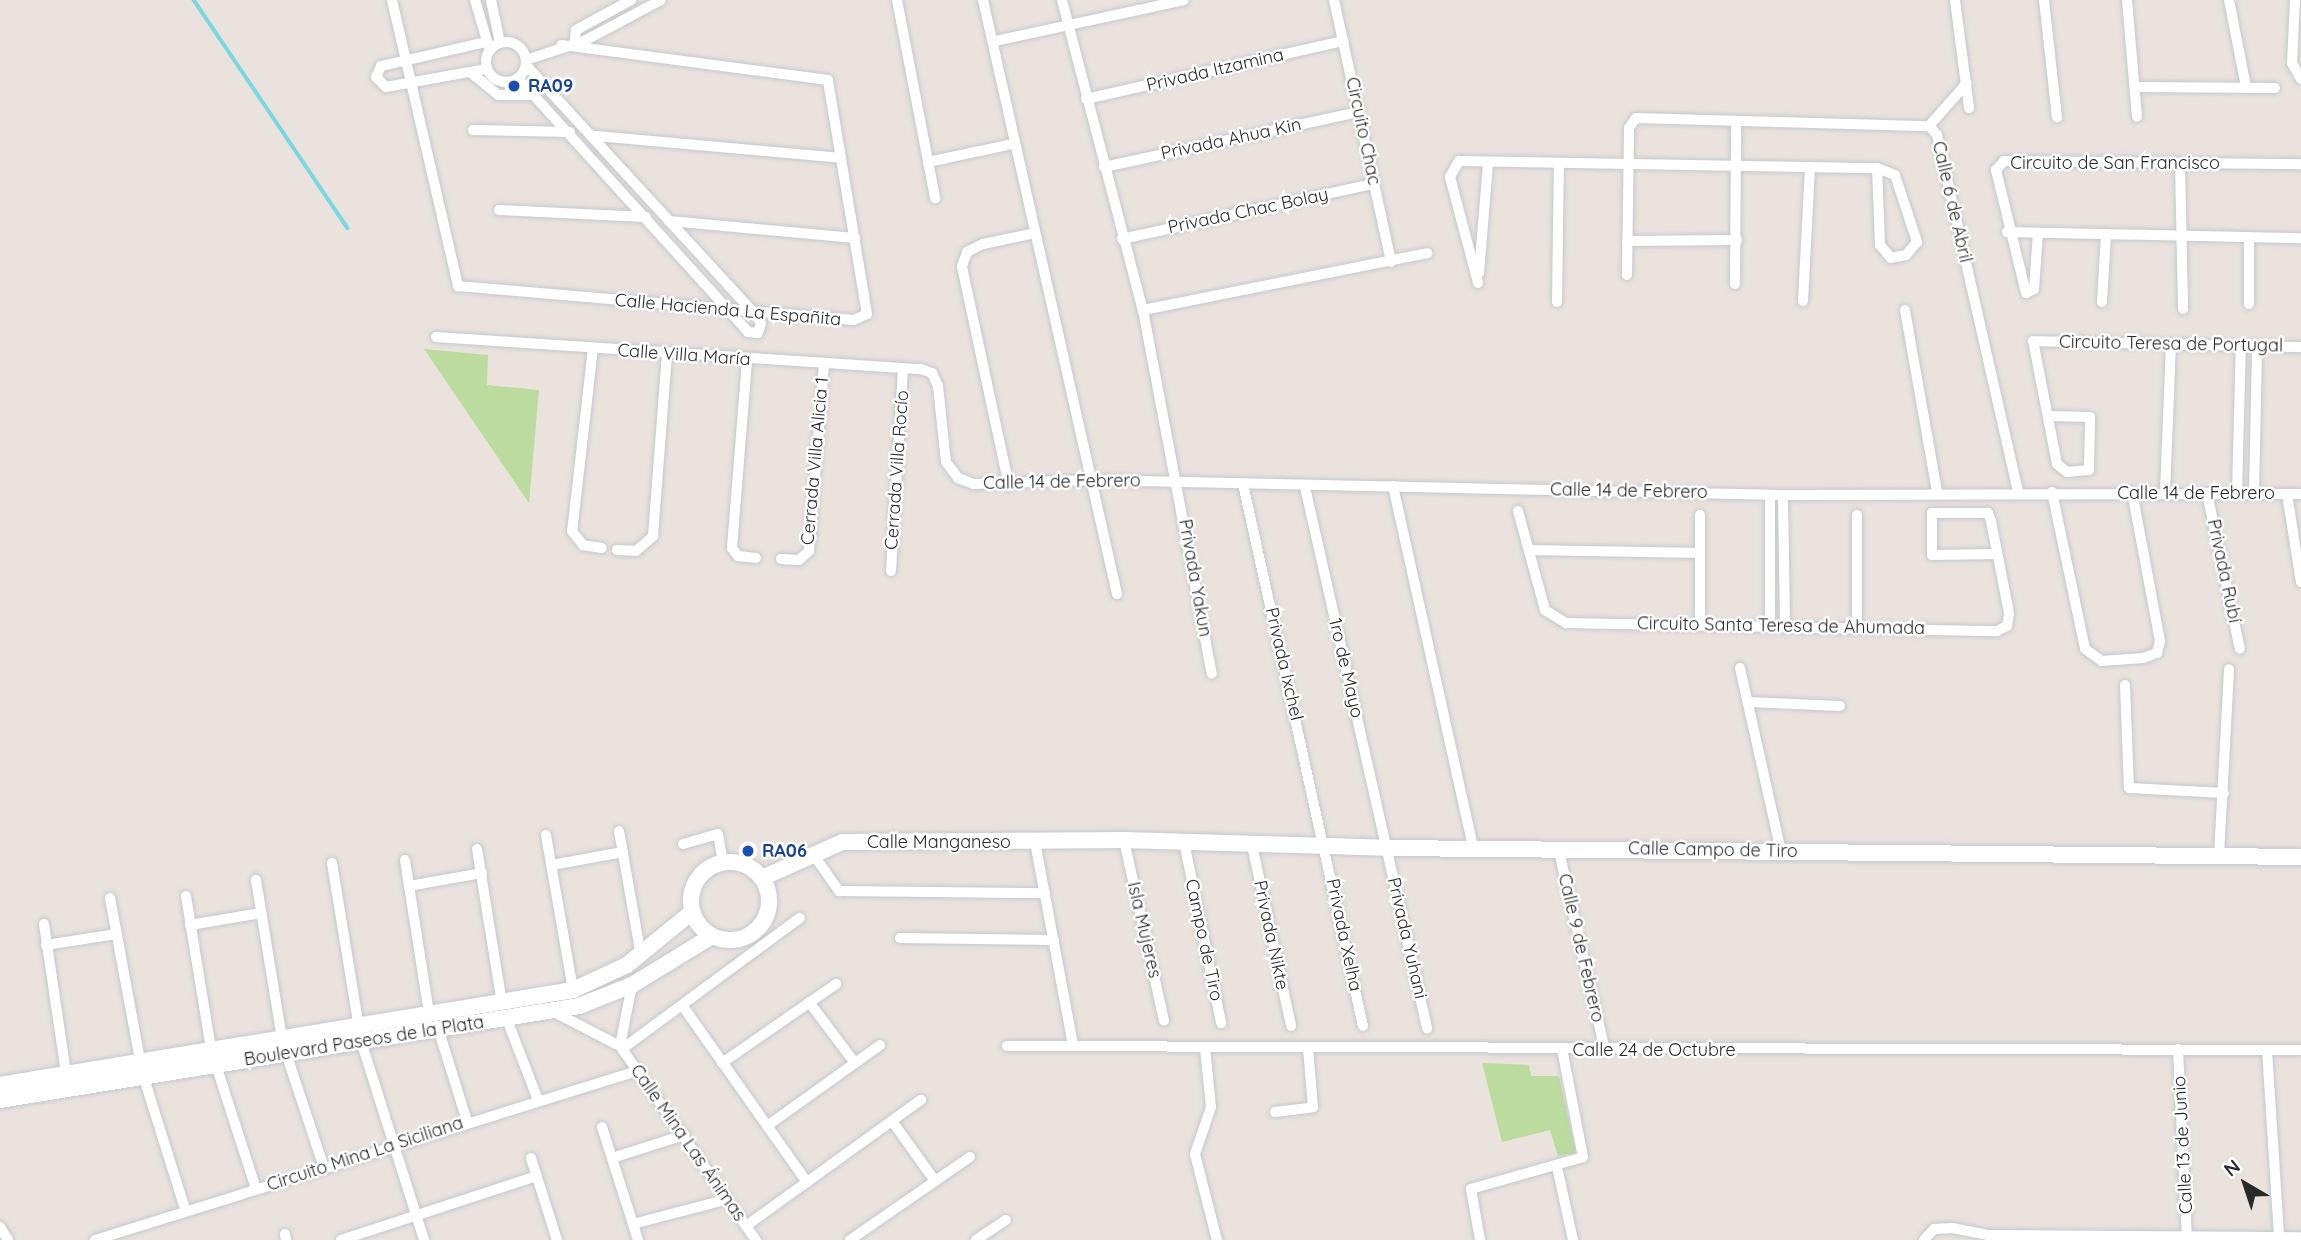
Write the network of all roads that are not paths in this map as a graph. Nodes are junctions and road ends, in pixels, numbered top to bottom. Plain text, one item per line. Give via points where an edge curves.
1 (392, 0) edge
2 (475, 0) edge
3 (491, 0) edge
4 (631, 0) edge
5 (661, 0) edge
6 (897, 0) edge
7 (983, 0) edge
8 (1062, 0) edge
9 (1184, 0) edge
10 (1334, 0) edge
11 (1955, 0) edge
12 (2044, 0) edge
13 (2127, 0) edge
14 (2229, 0) edge
15 (2295, 0) edge
16 (1068, 22) junction
17 (575, 39) junction
18 (995, 41) junction
19 (1344, 41) junction
20 (500, 43) junction
21 (561, 45) junction
22 (488, 46) junction
23 (407, 62) junction
24 (526, 63) junction
25 (486, 69) junction
26 (470, 72) junction
27 (518, 78) junction
28 (2301, 79) edge
29 (411, 83) junction
30 (1966, 83) junction
31 (2135, 87) junction
32 (2246, 88) junction
33 (2275, 88) dead end
34 (534, 95) junction
35 (1086, 99) junction
36 (1969, 108) dead end
37 (1359, 112) junction
38 (2057, 117) dead end
39 (2137, 117) dead end
40 (1737, 121) junction
41 (1929, 126) junction
42 (473, 130) dead end
43 (570, 132) junction
44 (596, 136) junction
45 (1013, 144) junction
46 (841, 158) junction
47 (928, 162) junction
48 (2180, 163) junction
49 (1488, 164) junction
50 (1559, 164) junction
51 (2301, 164) edge
52 (1739, 165) junction
53 (1628, 166) junction
54 (1104, 167) junction
55 (1810, 167) junction
56 (1877, 168) junction
57 (1373, 184) junction
58 (935, 198) dead end
59 (499, 211) dead end
60 (646, 218) junction
61 (669, 221) junction
62 (2007, 232) junction
63 (1034, 233) junction
64 (2038, 233) junction
65 (2106, 234) junction
66 (2180, 235) junction
67 (2249, 237) junction
68 (855, 238) junction
69 (2301, 238) edge
70 (1122, 239) junction
71 (1737, 240) junction
72 (1627, 241) junction
73 (1427, 253) dead end
74 (1391, 261) junction
75 (1627, 275) dead end
76 (1735, 284) dead end
77 (1803, 301) dead end
78 (1557, 302) dead end
79 (2102, 302) dead end
80 (2249, 304) dead end
81 (727, 309) junction
82 (2183, 309) dead end
83 (1143, 310) junction
84 (1905, 310) dead end
85 (753, 312) junction
86 (436, 337) dead end
87 (2171, 344) junction
88 (2241, 345) junction
89 (2257, 346) junction
90 (2301, 347) edge
91 (593, 348) junction
92 (667, 356) junction
93 (747, 360) junction
94 (824, 365) junction
95 (903, 369) junction
96 (2050, 416) junction
97 (958, 478) joint
98 (1094, 480) junction
99 (1178, 481) junction
100 (1243, 484) junction
101 (1009, 486) junction
102 (1393, 486) junction
103 (1305, 487) junction
104 (1937, 492) junction
105 (2018, 492) junction
106 (2052, 492) junction
107 (2132, 492) junction
108 (2165, 493) junction
109 (2207, 493) junction
110 (2237, 493) junction
111 (2254, 493) junction
112 (2287, 494) junction
113 (2301, 494) edge
114 (1770, 495) junction
115 (1783, 495) junction
116 (1518, 511) dead end
117 (1700, 515) dead end
118 (1857, 515) dead end
119 (602, 548) dead end
120 (617, 550) dead end
121 (1531, 550) junction
122 (1699, 553) junction
123 (1997, 554) junction
124 (2299, 554) edge
125 (756, 558) dead end
126 (781, 559) dead end
127 (891, 571) dead end
128 (2301, 582) edge
129 (1117, 594) dead end
130 (1700, 625) junction
131 (1770, 625) junction
132 (1785, 625) junction
133 (1857, 625) junction
134 (2240, 649) dead end
135 (1741, 668) dead end
136 (2229, 669) dead end
137 (1212, 674) dead end
138 (2125, 685) dead end
139 (1749, 702) junction
140 (1840, 706) dead end
141 (2224, 793) junction
142 (619, 831) dead end
143 (546, 835) dead end
144 (1124, 840) junction
145 (1035, 842) junction
146 (1324, 843) junction
147 (683, 844) dead end
148 (1252, 845) junction
149 (1558, 847) junction
150 (1387, 848) junction
151 (1474, 848) junction
152 (478, 849) dead end
153 (1186, 850) junction
154 (1781, 851) junction
155 (623, 852) junction
156 (2219, 855) junction
157 (2301, 857) edge
158 (405, 860) dead end
159 (818, 861) dead end
160 (723, 862) junction
161 (332, 863) dead end
162 (552, 865) junction
163 (482, 873) junction
164 (762, 878) junction
165 (256, 880) dead end
166 (409, 886) junction
167 (1045, 892) junction
168 (186, 896) dead end
169 (110, 898) dead end
170 (692, 912) junction
171 (261, 913) junction
172 (800, 918) dead end
173 (44, 924) dead end
174 (190, 925) junction
175 (116, 934) junction
176 (712, 936) junction
177 (900, 938) dead end
178 (1054, 940) junction
179 (46, 945) junction
180 (641, 956) junction
181 (835, 984) dead end
182 (632, 985) junction
183 (573, 990) junction
184 (810, 1002) junction
185 (682, 1005) junction
186 (542, 1007) junction
187 (504, 1010) junction
188 (429, 1014) junction
189 (1164, 1021) dead end
190 (1221, 1023) dead end
191 (1291, 1026) dead end
192 (1363, 1026) dead end
193 (438, 1028) junction
194 (1427, 1028) dead end
195 (360, 1033) junction
196 (284, 1045) junction
197 (880, 1045) dead end
198 (1007, 1045) dead end
199 (1073, 1045) junction
200 (621, 1048) junction
201 (1205, 1048) junction
202 (1308, 1048) junction
203 (211, 1049) junction
204 (1562, 1049) junction
205 (2178, 1049) junction
206 (1605, 1050) junction
207 (2267, 1050) junction
208 (2301, 1050) edge
209 (722, 1063) junction
210 (855, 1063) junction
211 (216, 1065) junction
212 (142, 1068) junction
213 (637, 1071) junction
214 (66, 1073) junction
215 (0, 1085) edge
216 (0, 1100) edge
217 (538, 1100) junction
218 (921, 1100) dead end
219 (1275, 1112) dead end
220 (467, 1121) junction
221 (891, 1121) junction
222 (767, 1126) junction
223 (602, 1127) dead end
224 (684, 1135) junction
225 (393, 1144) junction
226 (970, 1157) dead end
227 (531, 1158) dead end
228 (612, 1158) junction
229 (1557, 1167) junction
230 (324, 1168) junction
231 (537, 1176) junction
232 (935, 1181) junction
233 (807, 1182) junction
234 (256, 1189) junction
235 (728, 1199) junction
236 (184, 1209) junction
237 (416, 1216) junction
238 (1006, 1220) dead end
239 (634, 1224) junction
240 (747, 1226) junction
241 (0, 1227) edge
242 (2074, 1236) edge
243 (2187, 1237) edge
244 (2279, 1237) junction
245 (2301, 1237) edge
246 (1988, 1238) edge
247 (8, 1240) edge
248 (95, 1240) edge
249 (341, 1240) edge
250 (425, 1240) edge
251 (557, 1240) edge
252 (638, 1240) edge
253 (756, 1240) edge
254 (850, 1240) edge
255 (977, 1240) edge
256 (1217, 1240) edge
257 (1480, 1240) edge
258 (1573, 1240) edge
259 (1924, 1240) edge

1 - 23 street, Calle Hacienda La Españita
2 - 22 street
3 - 20 street
4 - 17 street via 576,30
5 - 17 street via 583,41
6 - 47 street
7 - 18 street
8 - 16 street, Privada Yakun
9 - 16 street
10 - 19 street, Circuito Chac
11 - 30 street
12 - 38 street
13 - 31 street
14 - 32 street
15 - 28 street via 2292,64
16 - 18 street
16 - 35 street, Privada Yakun
17 - 21 street
18 - 45 street
19 - 35 street, Privada Itzamina
19 - 37 street, Circuito Chac
20 - 22 street
20 - 24 street via 517,45
21 - 24 street
21 - 46 street, Calle Hacienda La Españita via 820,74 833,88
22 - 23 street
22 - 25 street
23 - 29 street, Calle Hacienda La Españita
23 - 29 street via 381,66 376,78 386,88
24 - 27 street
24 - 44 street
25 - 26 street
25 - 27 street via 500,82
26 - 29 street
26 - 34 street via 498,95
27 - 34 street
29 - 81 street, Calle Hacienda La Españita via 458,286
30 - 36 street
30 - 41 street
31 - 32 street
31 - 39 street
32 - 33 street
34 - 43 street
35 - 54 street, Privada Yakun
37 - 54 street, Privada Ahua Kin
37 - 57 street, Circuito Chac
40 - 41 street, Calle 6 de Abril
40 - 52 street
40 - 53 street, Calle 6 de Abril via 1632,122
41 - 105 street, Calle 6 de Abril via 1937,135
42 - 43 street
43 - 60 street
44 - 46 street
44 - 61 street
45 - 47 street
45 - 63 street
46 - 68 street, Calle Hacienda La Españita
47 - 58 street
48 - 51 street, Circuito de San Francisco
48 - 62 street, Circuito de San Francisco via 2004,161 1996,170
48 - 66 street
49 - 49 street via 1479,270 1478,283 1450,167 1459,161
49 - 50 street
50 - 53 street
50 - 78 street
52 - 53 street
52 - 55 street
52 - 71 street
53 - 72 street
54 - 70 street, Privada Yakun
55 - 56 street
55 - 77 street
56 - 56 street via 1895,175 1913,231 1914,251 1906,255 1891,258 1880,245
57 - 70 street, Privada Chac Bolay
57 - 74 street, Circuito Chac
59 - 60 street
60 - 81 street
61 - 68 street
61 - 85 street
62 - 64 street
62 - 64 street via 2026,293 2034,289
63 - 98 street
63 - 101 street via 983,244 967,252 962,266
64 - 65 street
65 - 66 street
65 - 79 street
66 - 67 street
66 - 82 street
67 - 69 street
67 - 80 street
68 - 85 street, Calle Hacienda La Españita via 867,314 853,320
70 - 83 street, Privada Yakun
71 - 72 street
71 - 76 street
72 - 75 street
73 - 74 street
74 - 83 street
81 - 85 street, Calle Hacienda La Españita
81 - 85 street via 748,332 758,333 761,323
83 - 99 street, Privada Yakun
84 - 104 street
86 - 91 street, Calle Villa María
87 - 88 street, Circuito Teresa de Portugal
87 - 96 street, Circuito Teresa de Portugal via 2033,341
87 - 108 street
88 - 89 street, Circuito Teresa de Portugal
88 - 110 street
89 - 90 street, Circuito Teresa de Portugal
89 - 111 street
91 - 92 street, Calle Villa María
91 - 119 street via 572,531 583,545
92 - 93 street, Calle Villa María
92 - 120 street via 649,544
93 - 94 street, Calle Villa María
93 - 125 street via 732,548 738,556
94 - 95 street, Calle Villa María
94 - 126 street, Cerrada Villa Alicia 1 via 805,557
95 - 97 street, Calle Villa María via 932,373 946,461
95 - 127 street, Cerrada Villa Rocío
96 - 96 street, Circuito Teresa de Portugal via 2057,464 2067,472 2089,470 2090,417
97 - 101 street, Calle 14 de Febrero
98 - 99 street, Calle 14 de Febrero
98 - 101 street, Calle 14 de Febrero
98 - 129 street
99 - 100 street, Calle 14 de Febrero
99 - 137 street, Privada Yakun
100 - 103 street, Calle 14 de Febrero
100 - 146 street, Privada Ixchel
102 - 103 street, Calle 14 de Febrero
102 - 114 street, Calle 14 de Febrero
102 - 151 street
103 - 150 street, 1ro de Mayo
104 - 105 street, Calle 14 de Febrero
104 - 115 street, Calle 14 de Febrero
105 - 106 street, Calle 14 de Febrero
106 - 107 street, Calle 14 de Febrero
106 - 107 street via 2085,649 2102,661 2143,658 2157,653 2160,641
107 - 108 street, Calle 14 de Febrero
108 - 109 street, Calle 14 de Febrero
109 - 110 street, Calle 14 de Febrero
109 - 134 street, Privada Rubí
110 - 111 street, Calle 14 de Febrero
111 - 112 street, Calle 14 de Febrero
112 - 113 street, Calle 14 de Febrero
112 - 124 street
114 - 115 street, Calle 14 de Febrero
114 - 131 street
115 - 132 street
116 - 121 street
117 - 122 street
118 - 133 street
121 - 122 street
121 - 130 street, Circuito Santa Teresa de Ahumada via 1545,610 1553,619
122 - 130 street
123 - 123 street via 1988,513 1932,513 1932,555
123 - 133 street, Circuito Santa Teresa de Ahumada via 2007,626 1997,631
124 - 128 street
130 - 131 street, Circuito Santa Teresa de Ahumada
131 - 132 street, Circuito Santa Teresa de Ahumada
132 - 133 street, Circuito Santa Teresa de Ahumada
135 - 139 street
136 - 141 street
138 - 141 street via 2129,788
139 - 140 street
139 - 154 street
141 - 156 street
142 - 155 street
143 - 162 street
144 - 145 street, Calle Manganeso
144 - 153 street, Calle Campo de Tiro
144 - 189 street, Isla Mujeres
145 - 164 street, Calle Manganeso via 842,842
145 - 167 street
146 - 148 street, Calle Campo de Tiro
146 - 150 street, Calle Campo de Tiro
146 - 192 street, Privada Xelha
147 - 160 street via 718,834
148 - 153 street, Calle Campo de Tiro
148 - 191 street, Privada Nikte
149 - 151 street, Calle Campo de Tiro
149 - 154 street, Calle Campo de Tiro
149 - 206 street, Calle 9 de Febrero
150 - 151 street, Calle Campo de Tiro
150 - 194 street, Privada Yuhani
152 - 163 street
153 - 190 street, Campo de Tiro
154 - 156 street, Calle Campo de Tiro
155 - 162 street
155 - 180 street
156 - 157 street, Calle Campo de Tiro
158 - 166 street
159 - 167 street via 839,891
160 - 164 street via 745,864
160 - 170 street via 700,875
161 - 195 street
162 - 183 street
163 - 166 street
163 - 187 street
164 - 176 street via 769,911 756,931 735,940
165 - 171 street
166 - 188 street
167 - 178 street
168 - 174 street
169 - 175 street
170 - 176 street
170 - 180 street, Boulevard Paseos de la Plata
171 - 174 street
171 - 196 street
172 - 185 street
173 - 179 street
174 - 203 street
175 - 179 street
175 - 212 street
176 - 182 street, Boulevard Paseos de la Plata
177 - 178 street
178 - 199 street
179 - 214 street
180 - 183 street, Boulevard Paseos de la Plata
181 - 184 street
182 - 186 street, Boulevard Paseos de la Plata
182 - 200 street, Calle Mina Las Ánimas
183 - 186 street, Boulevard Paseos de la Plata
184 - 209 street
184 - 210 street
185 - 200 street
185 - 209 street
186 - 187 street, Boulevard Paseos de la Plata
186 - 200 street, Calle Mina Las Ánimas
187 - 188 street, Boulevard Paseos de la Plata
187 - 193 street, Boulevard Paseos de la Plata
187 - 217 street
188 - 195 street, Boulevard Paseos de la Plata
193 - 195 street, Boulevard Paseos de la Plata
193 - 220 street
195 - 196 street, Boulevard Paseos de la Plata
195 - 225 street
196 - 203 street, Boulevard Paseos de la Plata
196 - 211 street, Boulevard Paseos de la Plata
196 - 230 street
197 - 210 street
198 - 199 street, Calle 24 de Octubre
199 - 201 street, Calle 24 de Octubre
200 - 213 street, Calle Mina Las Ánimas
201 - 202 street, Calle 24 de Octubre
201 - 256 street via 1211,1107 1195,1154
202 - 204 street, Calle 24 de Octubre
202 - 219 street via 1313,1107
203 - 212 street, Boulevard Paseos de la Plata
204 - 206 street, Calle 24 de Octubre
204 - 229 street via 1585,1152 1574,1163
205 - 206 street, Calle 24 de Octubre
205 - 207 street, Calle 24 de Octubre
205 - 243 street, Calle 13 de Junio
207 - 208 street, Calle 24 de Octubre
207 - 244 street
209 - 222 street
210 - 222 street
211 - 212 street, Boulevard Paseos de la Plata
211 - 234 street
212 - 214 street, Boulevard Paseos de la Plata
212 - 216 street, Boulevard Paseos de la Plata
212 - 236 street
213 - 217 street, Circuito Mina La Siciliana
213 - 224 street, Calle Mina Las Ánimas
214 - 215 street, Boulevard Paseos de la Plata
217 - 220 street, Circuito Mina La Siciliana
218 - 221 street
220 - 225 street, Circuito Mina La Siciliana
221 - 232 street
221 - 233 street
222 - 233 street
223 - 228 street
224 - 228 street
224 - 235 street, Calle Mina Las Ánimas
225 - 230 street, Circuito Mina La Siciliana
225 - 237 street
226 - 232 street
227 - 231 street
228 - 239 street
229 - 257 street via 1471,1189
229 - 258 street
230 - 234 street, Circuito Mina La Siciliana
231 - 237 street
231 - 251 street
232 - 254 street
233 - 240 street
234 - 236 street, Circuito Mina La Siciliana
235 - 239 street
235 - 240 street, Calle Mina Las Ánimas
236 - 248 street, Circuito Mina La Siciliana
237 - 249 street
237 - 250 street
238 - 255 street
239 - 252 street
240 - 253 street, Calle Mina Las Ánimas
241 - 247 street
242 - 243 street
242 - 246 street
243 - 244 street
244 - 245 street
246 - 259 street via 1934,1229

